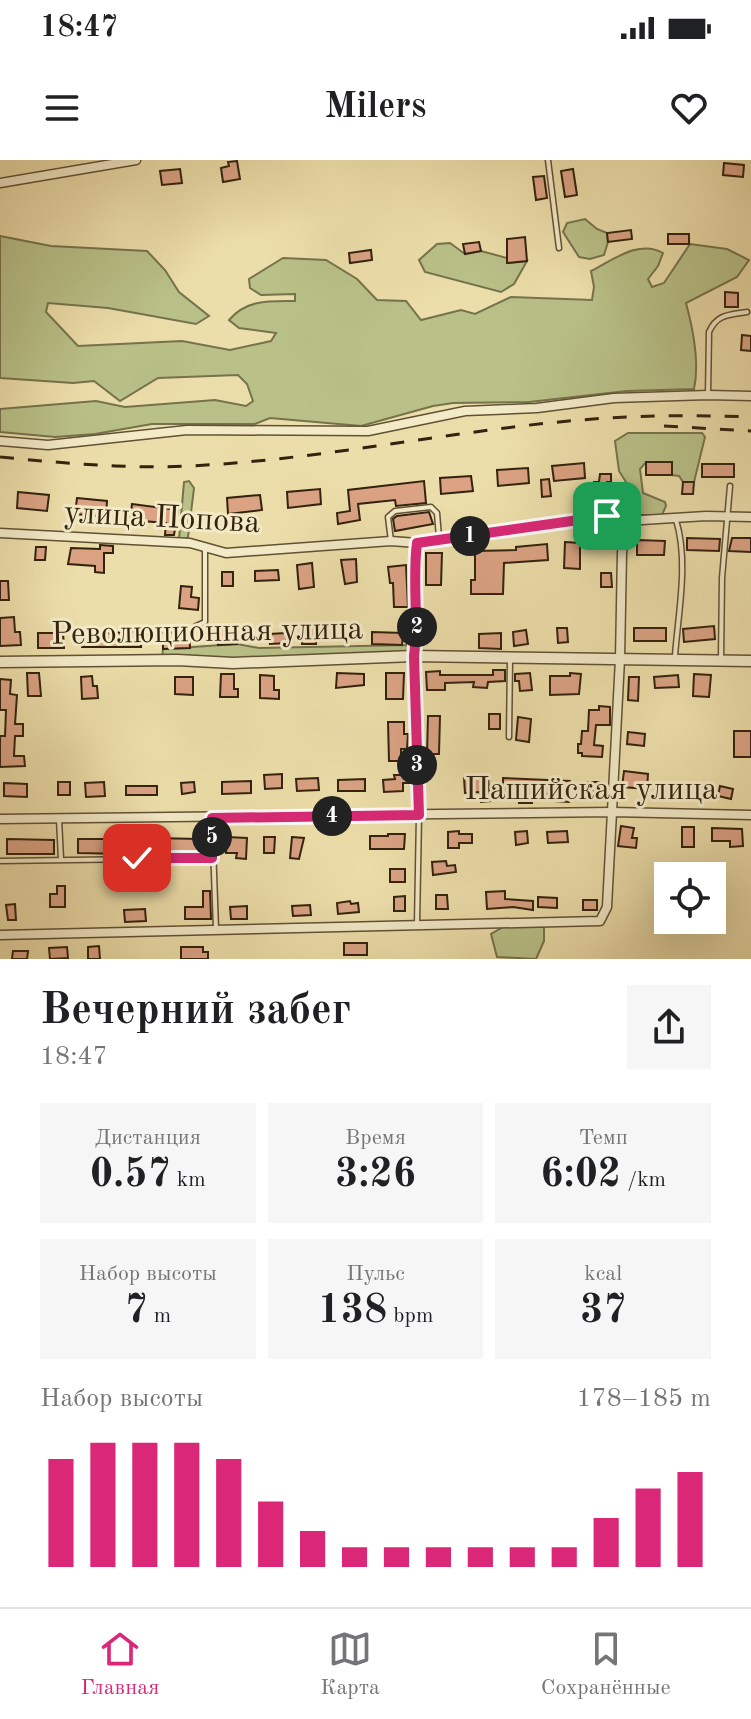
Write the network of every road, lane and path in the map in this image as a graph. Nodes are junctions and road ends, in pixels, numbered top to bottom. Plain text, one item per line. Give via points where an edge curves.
1 (136, 160) edge
2 (548, 160) edge
3 (0, 183) edge
4 (559, 248) dead end
5 (747, 312) dead end
6 (708, 395) junction
7 (751, 396) edge
8 (0, 441) edge
9 (730, 486) dead end
10 (728, 517) junction
11 (751, 517) edge
12 (676, 520) junction
13 (626, 521) junction
14 (0, 533) edge
15 (439, 540) junction
16 (391, 541) junction
17 (417, 543) junction
18 (205, 547) junction
19 (196, 626) dead end
20 (414, 656) junction
21 (510, 657) junction
22 (620, 659) junction
23 (675, 660) junction
24 (721, 661) junction
25 (751, 661) edge
26 (0, 662) edge
27 (509, 737) dead end
28 (612, 812) junction
29 (419, 815) junction
30 (751, 815) edge
31 (212, 818) junction
32 (0, 819) edge
33 (59, 819) junction
34 (212, 858) junction
35 (61, 859) junction
36 (0, 861) edge
37 (417, 924) junction
38 (216, 929) junction
39 (0, 935) edge

1 - 3 street
2 - 4 lane
5 - 6 lane via 713,322
6 - 7 street
6 - 8 street via 465,411 368,431 187,430 48,445
9 - 10 lane
10 - 11 street, улица Попова
10 - 12 street, улица Попова
10 - 24 lane
12 - 13 street, улица Попова
12 - 23 lane via 681,570
13 - 15 street, улица Попова via 607,516
13 - 22 street
14 - 18 street, улица Попова
15 - 16 lane via 437,513 431,507 395,511 388,517
15 - 17 street, улица Попова
16 - 17 street, улица Попова
16 - 18 street, улица Попова via 226,553
17 - 20 lane
18 - 19 lane via 205,622
20 - 21 street, Революционная улица
20 - 26 street, Революционная улица via 233,663
20 - 29 lane
21 - 22 street, Революционная улица
21 - 27 lane
22 - 23 street, Революционная улица
22 - 28 street
23 - 24 street, Революционная улица
24 - 25 street, Революционная улица
28 - 29 street, Пашийская улица
28 - 30 street, Пашийская улица
28 - 37 street via 607,907 600,921
29 - 31 street, Пашийская улица
29 - 37 lane
31 - 33 street, Пашийская улица
31 - 34 lane
32 - 33 street, Пашийская улица
33 - 35 lane
34 - 35 lane
34 - 38 lane
35 - 36 lane
37 - 38 street
38 - 39 street

